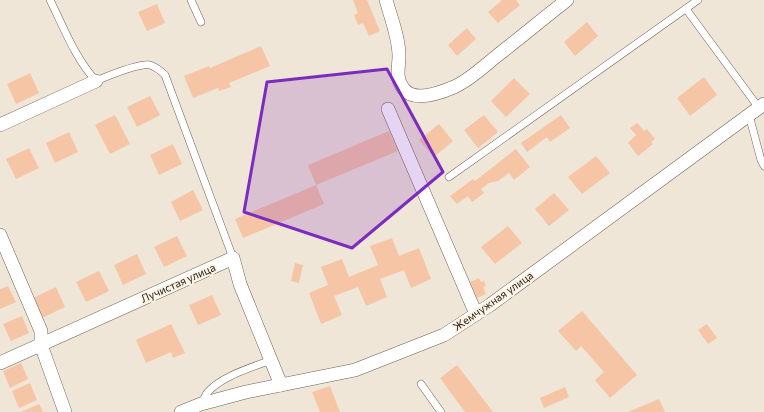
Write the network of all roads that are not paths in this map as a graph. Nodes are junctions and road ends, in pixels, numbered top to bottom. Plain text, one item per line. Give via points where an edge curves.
1 (50, 0) edge
2 (191, 0) edge
3 (386, 0) edge
4 (566, 0) edge
5 (698, 0) edge
6 (686, 8) junction
7 (201, 22) dead end
8 (96, 81) junction
9 (388, 109) dead end
10 (757, 109) edge
11 (0, 125) edge
12 (764, 166) edge
13 (449, 177) dead end
14 (1, 243) edge
15 (233, 258) junction
16 (476, 314) junction
17 (41, 345) junction
18 (271, 360) junction
19 (0, 363) edge
20 (421, 384) dead end
21 (281, 385) junction
22 (201, 404) junction
23 (65, 412) edge
24 (181, 412) edge
25 (442, 412) edge

1 - 8 lane via 76,53
2 - 7 lane
3 - 4 street via 399,46 398,79 402,88 409,94 420,96 455,87
5 - 6 lane
6 - 10 lane
6 - 13 lane
8 - 11 street
8 - 15 lane via 148,65 158,68 165,75
9 - 16 street
10 - 12 lane via 761,160
10 - 16 street, Жемчужная улица
14 - 17 street via 41,331
15 - 17 street, Лучистая улица
15 - 18 street via 240,284
16 - 21 street, Жемчужная улица via 444,335 355,370
17 - 19 street, Лучистая улица
17 - 23 street
18 - 21 street
18 - 22 lane via 222,381 207,393
20 - 25 lane
21 - 22 street, Жемчужная улица
22 - 24 street, Жемчужная улица

